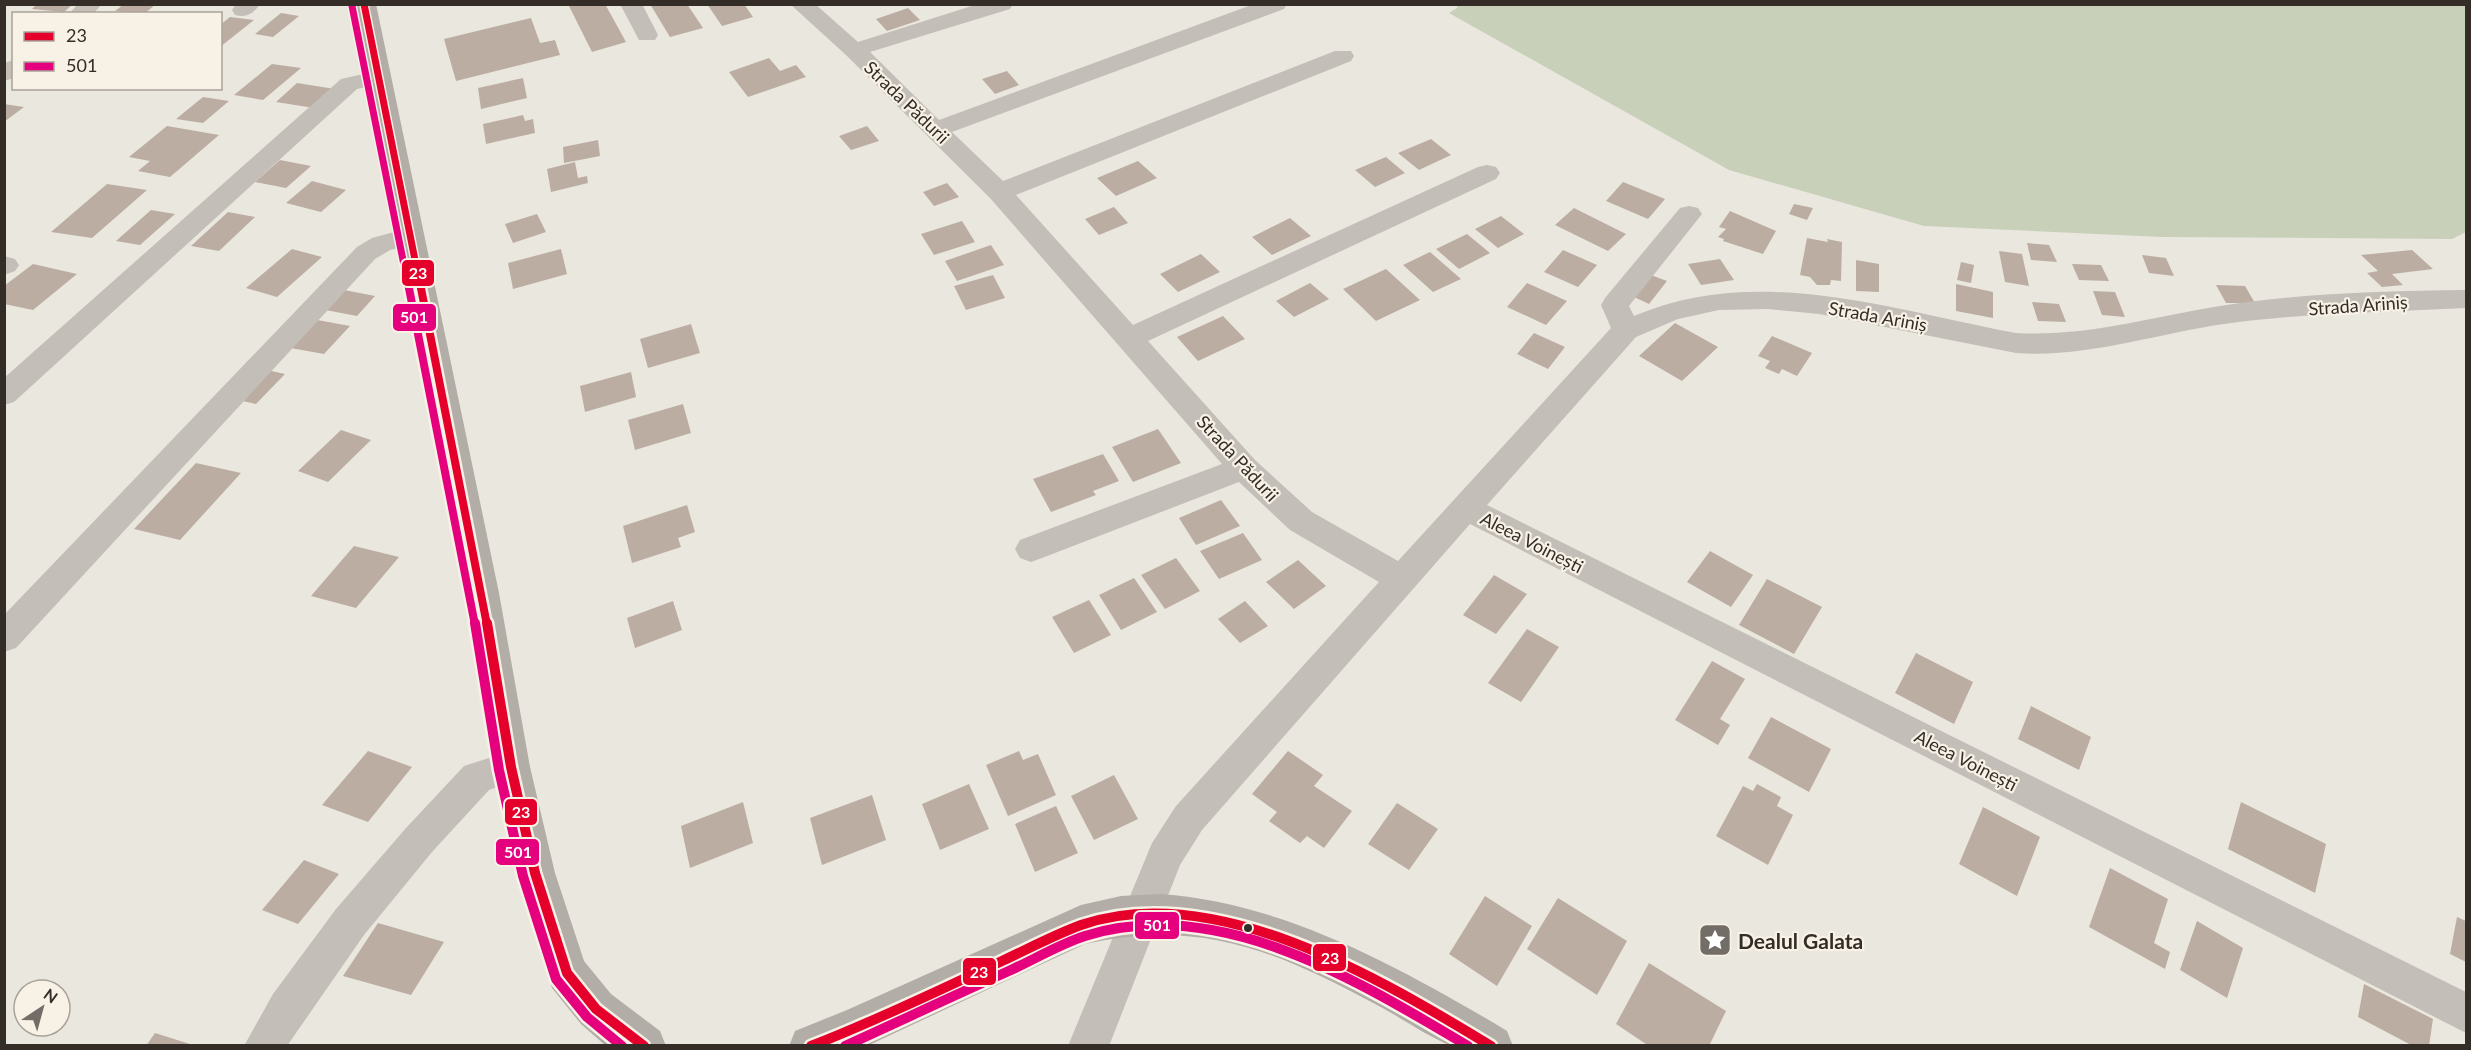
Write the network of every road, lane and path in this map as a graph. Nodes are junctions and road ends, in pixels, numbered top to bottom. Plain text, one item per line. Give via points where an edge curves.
1 (631, 4) edge
2 (801, 4) edge
3 (1002, 4) edge
4 (1276, 4) edge
5 (366, 5) edge
6 (647, 35) dead end
7 (854, 51) junction
8 (1342, 57) dead end
9 (378, 78) junction
10 (935, 130) junction
11 (1487, 173) dead end
12 (999, 192) junction
13 (1689, 214) dead end
14 (408, 237) junction
15 (2466, 299) edge
16 (1626, 330) junction
17 (1130, 338) junction
18 (4, 394) edge
19 (1244, 468) junction
20 (1466, 508) junction
21 (1031, 549) dead end
22 (1401, 579) junction
23 (4, 638) edge
24 (511, 767) junction
25 (1143, 912) junction
26 (2466, 1013) edge
27 (626, 1041) edge
28 (264, 1046) edge
29 (810, 1046) edge
30 (1088, 1046) edge
31 (1492, 1046) edge

1 - 6 street
2 - 7 street, Strada Pădurii
3 - 7 street
4 - 10 street
5 - 9 main road
7 - 10 street, Strada Pădurii
8 - 12 street
9 - 14 main road
9 - 18 street via 349,84
10 - 12 street, Strada Pădurii
11 - 17 street
12 - 17 street, Strada Pădurii
13 - 16 street via 1615,305
14 - 23 street via 381,244 366,253
14 - 24 main road via 482,593
15 - 16 street, Strada Ariniș via 2223,315 2038,344 2016,343 1902,318 1736,299 1662,311
16 - 20 street, Strada Ariniș
17 - 19 street, Strada Pădurii
19 - 21 street
19 - 22 street, Strada Pădurii via 1301,521
20 - 22 street, Strada Ariniș
20 - 26 street, Aleea Voinești
22 - 25 street via 1189,818 1166,855
24 - 27 main road via 535,873 567,974
24 - 28 street via 477,778 418,840 350,922
25 - 29 main road via 1081,925
25 - 30 street
25 - 31 main road via 1249,926 1306,946

